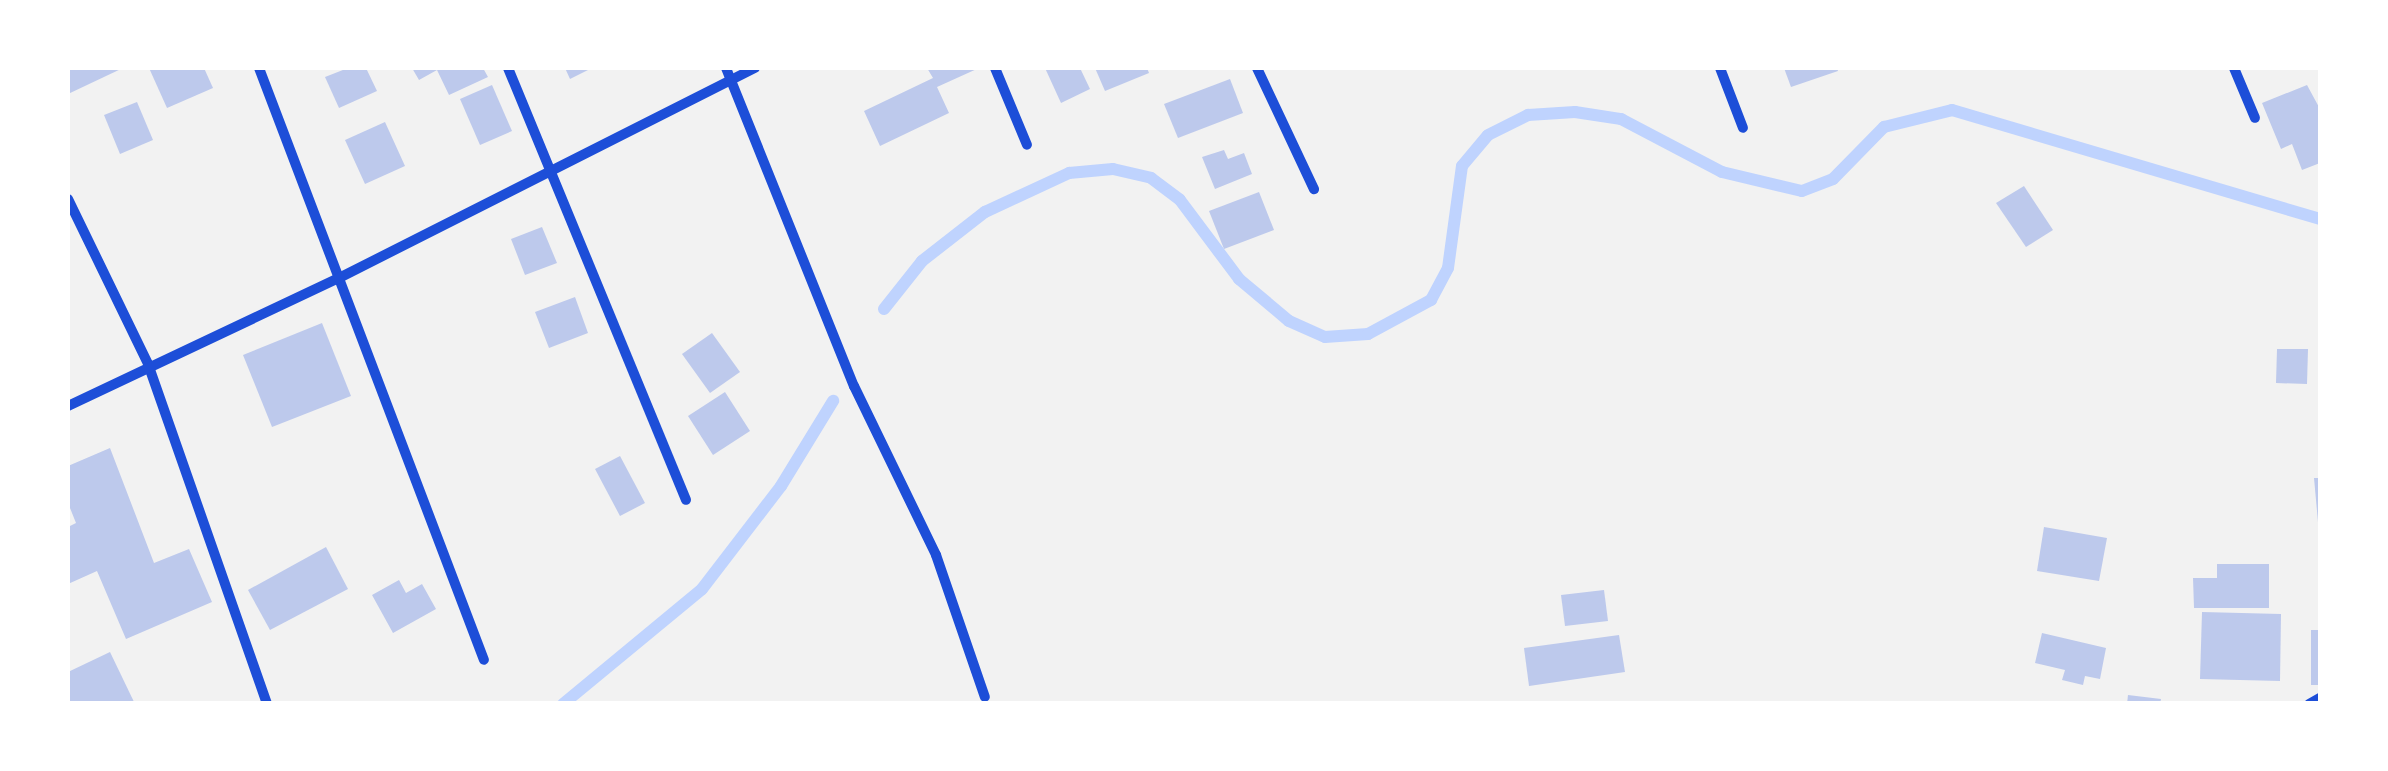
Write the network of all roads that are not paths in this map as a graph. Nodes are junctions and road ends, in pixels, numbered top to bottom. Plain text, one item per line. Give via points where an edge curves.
1 (259, 68) edge
2 (508, 68) edge
3 (726, 68) edge
4 (755, 68) edge
5 (995, 68) edge
6 (1258, 68) edge
7 (1720, 68) edge
8 (2234, 68) edge
9 (730, 80) junction
10 (2256, 118) dead end
11 (1744, 128) dead end
12 (1028, 146) dead end
13 (551, 171) junction
14 (1314, 188) dead end
15 (68, 199) edge
16 (339, 278) junction
17 (148, 364) junction
18 (68, 406) edge
19 (686, 500) dead end
20 (484, 660) dead end
21 (985, 697) dead end
22 (2320, 698) edge
23 (267, 704) edge
24 (2309, 704) edge

1 - 16 street
2 - 13 street
3 - 9 street
4 - 9 street
5 - 12 street
6 - 14 street
7 - 11 street
8 - 10 street
9 - 13 street
9 - 21 street via 854,386 936,555
13 - 16 street
13 - 19 street
15 - 17 street
16 - 17 street
16 - 20 street
17 - 18 street
17 - 23 street
22 - 24 street

